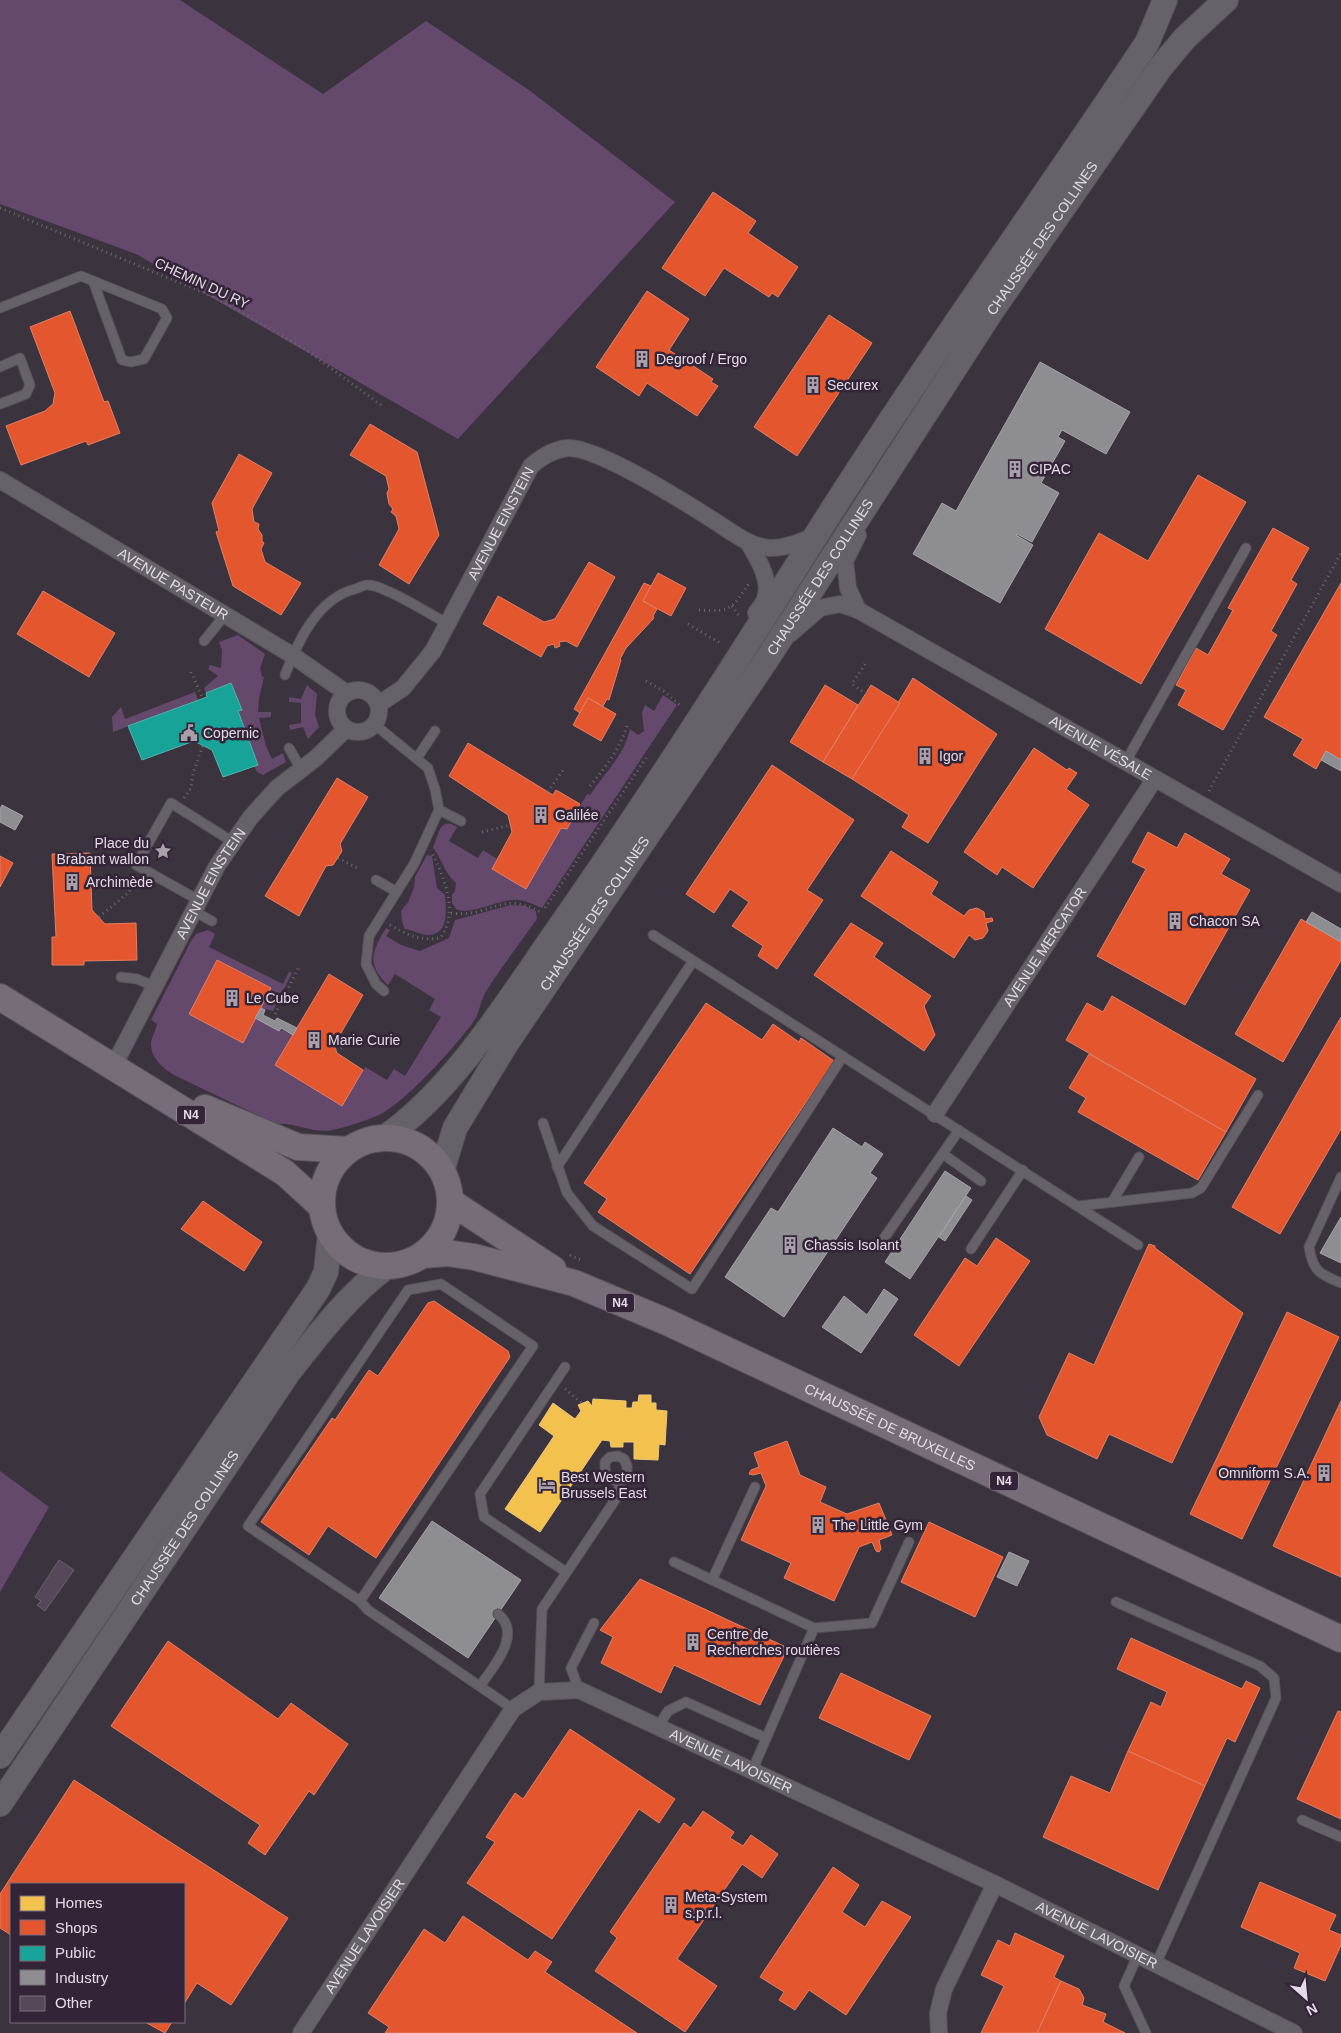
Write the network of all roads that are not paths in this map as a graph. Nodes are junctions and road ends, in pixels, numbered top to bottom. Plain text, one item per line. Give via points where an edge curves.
1 (1165, 0) edge
2 (1226, 0) edge
3 (93, 281) junction
4 (0, 308) edge
5 (956, 364) junction
6 (0, 366) edge
7 (0, 404) edge
8 (0, 480) edge
9 (817, 534) junction
10 (748, 542) junction
11 (1246, 548) dead end
12 (858, 610) junction
13 (224, 616) junction
14 (448, 624) junction
15 (204, 641) dead end
16 (292, 655) junction
17 (767, 659) junction
18 (285, 675) dead end
19 (345, 692) junction
20 (379, 704) junction
21 (374, 724) junction
22 (346, 729) junction
23 (435, 731) dead end
24 (289, 748) dead end
25 (417, 758) junction
26 (1125, 763) junction
27 (301, 769) junction
28 (1154, 780) junction
29 (642, 808) junction
30 (439, 810) junction
31 (461, 821) dead end
32 (233, 842) junction
33 (376, 880) dead end
34 (1341, 884) edge
35 (396, 892) junction
36 (197, 907) junction
37 (212, 921) dead end
38 (653, 935) dead end
39 (693, 960) junction
40 (122, 977) dead end
41 (156, 987) junction
42 (384, 991) dead end
43 (0, 997) edge
44 (843, 1056) junction
45 (113, 1067) junction
46 (1258, 1094) dead end
47 (935, 1114) junction
48 (543, 1123) dead end
49 (959, 1130) junction
50 (384, 1138) junction
51 (348, 1150) junction
52 (943, 1154) junction
53 (1139, 1157) dead end
54 (557, 1167) junction
55 (1023, 1170) junction
56 (442, 1171) junction
57 (1341, 1176) edge
58 (981, 1181) dead end
59 (450, 1202) junction
60 (1112, 1202) junction
61 (321, 1206) junction
62 (1079, 1206) junction
63 (330, 1234) junction
64 (1138, 1245) dead end
65 (878, 1247) dead end
66 (971, 1249) dead end
67 (422, 1255) junction
68 (386, 1267) junction
69 (574, 1283) junction
70 (1341, 1283) edge
71 (564, 1367) dead end
72 (622, 1478) dead end
73 (756, 1486) dead end
74 (909, 1542) dead end
75 (674, 1562) dead end
76 (566, 1572) junction
77 (712, 1580) junction
78 (360, 1601) junction
79 (1116, 1602) dead end
80 (498, 1614) dead end
81 (594, 1623) dead end
82 (814, 1628) junction
83 (1341, 1639) edge
84 (480, 1686) junction
85 (579, 1690) junction
86 (539, 1692) junction
87 (513, 1709) junction
88 (658, 1727) junction
89 (766, 1738) junction
90 (0, 1756) edge
91 (752, 1771) junction
92 (0, 1804) edge
93 (1302, 1820) dead end
94 (1341, 1837) edge
95 (995, 1884) junction
96 (1138, 1956) junction
97 (1156, 1964) junction
98 (301, 2033) edge
99 (939, 2033) edge
100 (1146, 2033) edge
101 (1294, 2033) edge

1 - 9 main road, CHAUSSÉE DES COLLINES via 1147,43 970,300
2 - 5 main road, CHAUSSÉE DES COLLINES via 1185,38 1160,68
3 - 3 lane via 162,309 167,318 144,359 122,360
3 - 4 lane via 81,276
5 - 12 street via 939,413 859,534 845,561 848,588
5 - 17 main road, CHAUSSÉE DES COLLINES
6 - 7 lane via 20,358 30,385 26,394
8 - 13 street, AVENUE PASTEUR
9 - 10 street, AVENUE EINSTEIN via 790,545 769,548
9 - 29 main road, CHAUSSÉE DES COLLINES
10 - 14 street, AVENUE EINSTEIN via 646,480 586,450 568,448 548,453 530,466
10 - 29 street, AVENUE EINSTEIN via 761,564 765,599 651,771
11 - 26 lane
12 - 17 street, AVENUE VÉSALE via 840,604 820,608
12 - 26 street, AVENUE VÉSALE
13 - 15 lane
13 - 16 street, AVENUE PASTEUR
14 - 16 lane via 405,599 369,585 345,591 328,602 314,618
14 - 20 street, AVENUE EINSTEIN via 411,680
16 - 18 lane
16 - 19 street, AVENUE PASTEUR
17 - 56 main road, CHAUSSÉE DES COLLINES via 506,1044 455,1128
19 - 20 street via 370,693
19 - 22 street via 337,708 337,716
20 - 21 street
21 - 22 street via 362,732
21 - 25 lane
22 - 27 street, AVENUE EINSTEIN
23 - 25 lane
24 - 27 lane
25 - 30 lane via 428,768
26 - 28 street, AVENUE VÉSALE
27 - 32 street, AVENUE EINSTEIN via 272,794
28 - 34 street, AVENUE VÉSALE
28 - 47 street, AVENUE MERCATOR
29 - 50 main road, CHAUSSÉE DES COLLINES via 507,1004 472,1049 427,1102
30 - 31 lane
30 - 35 lane
32 - 36 street, AVENUE EINSTEIN
32 - 36 lane via 171,803 136,865
33 - 35 lane
35 - 42 lane via 369,936 366,964 376,984
36 - 37 lane
36 - 41 street, AVENUE EINSTEIN
38 - 39 lane
39 - 44 lane
39 - 54 lane
40 - 41 lane
41 - 45 street, AVENUE EINSTEIN
43 - 45 main road, CHAUSSÉE DE BRUXELLES / N4
44 - 47 lane
44 - 54 lane via 692,1289 593,1226 567,1193
45 - 51 main road, CHAUSSÉE DE BRUXELLES / N4 via 298,1148
45 - 61 main road, CHAUSSÉE DE BRUXELLES / N4 via 285,1173
46 - 60 lane via 1201,1188 1192,1193
47 - 49 lane
48 - 54 lane
49 - 52 lane
49 - 55 lane
50 - 51 main road, CHAUSSÉE DE BRUXELLES / N4
50 - 56 main road, CHAUSSÉE DE BRUXELLES / N4 via 407,1142 427,1153
51 - 61 main road, CHAUSSÉE DE BRUXELLES / N4 via 333,1166 324,1185
52 - 58 lane
52 - 65 lane
53 - 60 lane
55 - 62 lane
55 - 66 lane
56 - 59 main road, CHAUSSÉE DE BRUXELLES / N4 via 450,1191
57 - 70 lane via 1309,1247 1318,1273
59 - 67 main road, CHAUSSÉE DE BRUXELLES / N4 via 447,1222 438,1241
59 - 69 main road, CHAUSSÉE DE BRUXELLES / N4
60 - 62 lane
61 - 63 main road, CHAUSSÉE DE BRUXELLES / N4
62 - 64 lane
63 - 68 main road, CHAUSSÉE DE BRUXELLES / N4 via 344,1252 364,1263
63 - 90 main road, CHAUSSÉE DES COLLINES via 326,1272 318,1289
67 - 68 main road, CHAUSSÉE DE BRUXELLES / N4 via 405,1264
67 - 69 main road, CHAUSSÉE DE BRUXELLES / N4 via 446,1253 474,1257
68 - 92 main road, CHAUSSÉE DES COLLINES via 340,1308 288,1373
69 - 83 main road, CHAUSSÉE DE BRUXELLES / N4 via 666,1322
71 - 76 lane via 480,1494 484,1517
72 - 76 lane via 615,1500
73 - 77 lane
74 - 82 lane via 872,1622
75 - 77 lane
76 - 86 lane via 542,1609
77 - 82 lane
78 - 78 lane via 532,1346 441,1284 408,1290 248,1526
78 - 84 lane via 368,1610
79 - 97 lane via 1260,1666 1274,1678 1276,1698
80 - 84 lane via 506,1626 508,1638
81 - 85 lane via 571,1668
82 - 89 lane
84 - 87 lane
85 - 86 street, AVENUE LAVOISIER
85 - 88 street, AVENUE LAVOISIER
86 - 87 street, AVENUE LAVOISIER
87 - 98 street, AVENUE LAVOISIER
88 - 89 lane via 668,1711 686,1702
88 - 91 street, AVENUE LAVOISIER
89 - 91 lane
91 - 95 street, AVENUE LAVOISIER
93 - 94 lane
95 - 96 street, AVENUE LAVOISIER
95 - 99 street via 944,1989 938,2013
96 - 97 street, AVENUE LAVOISIER
96 - 100 lane via 1124,1986
97 - 101 street, AVENUE LAVOISIER

